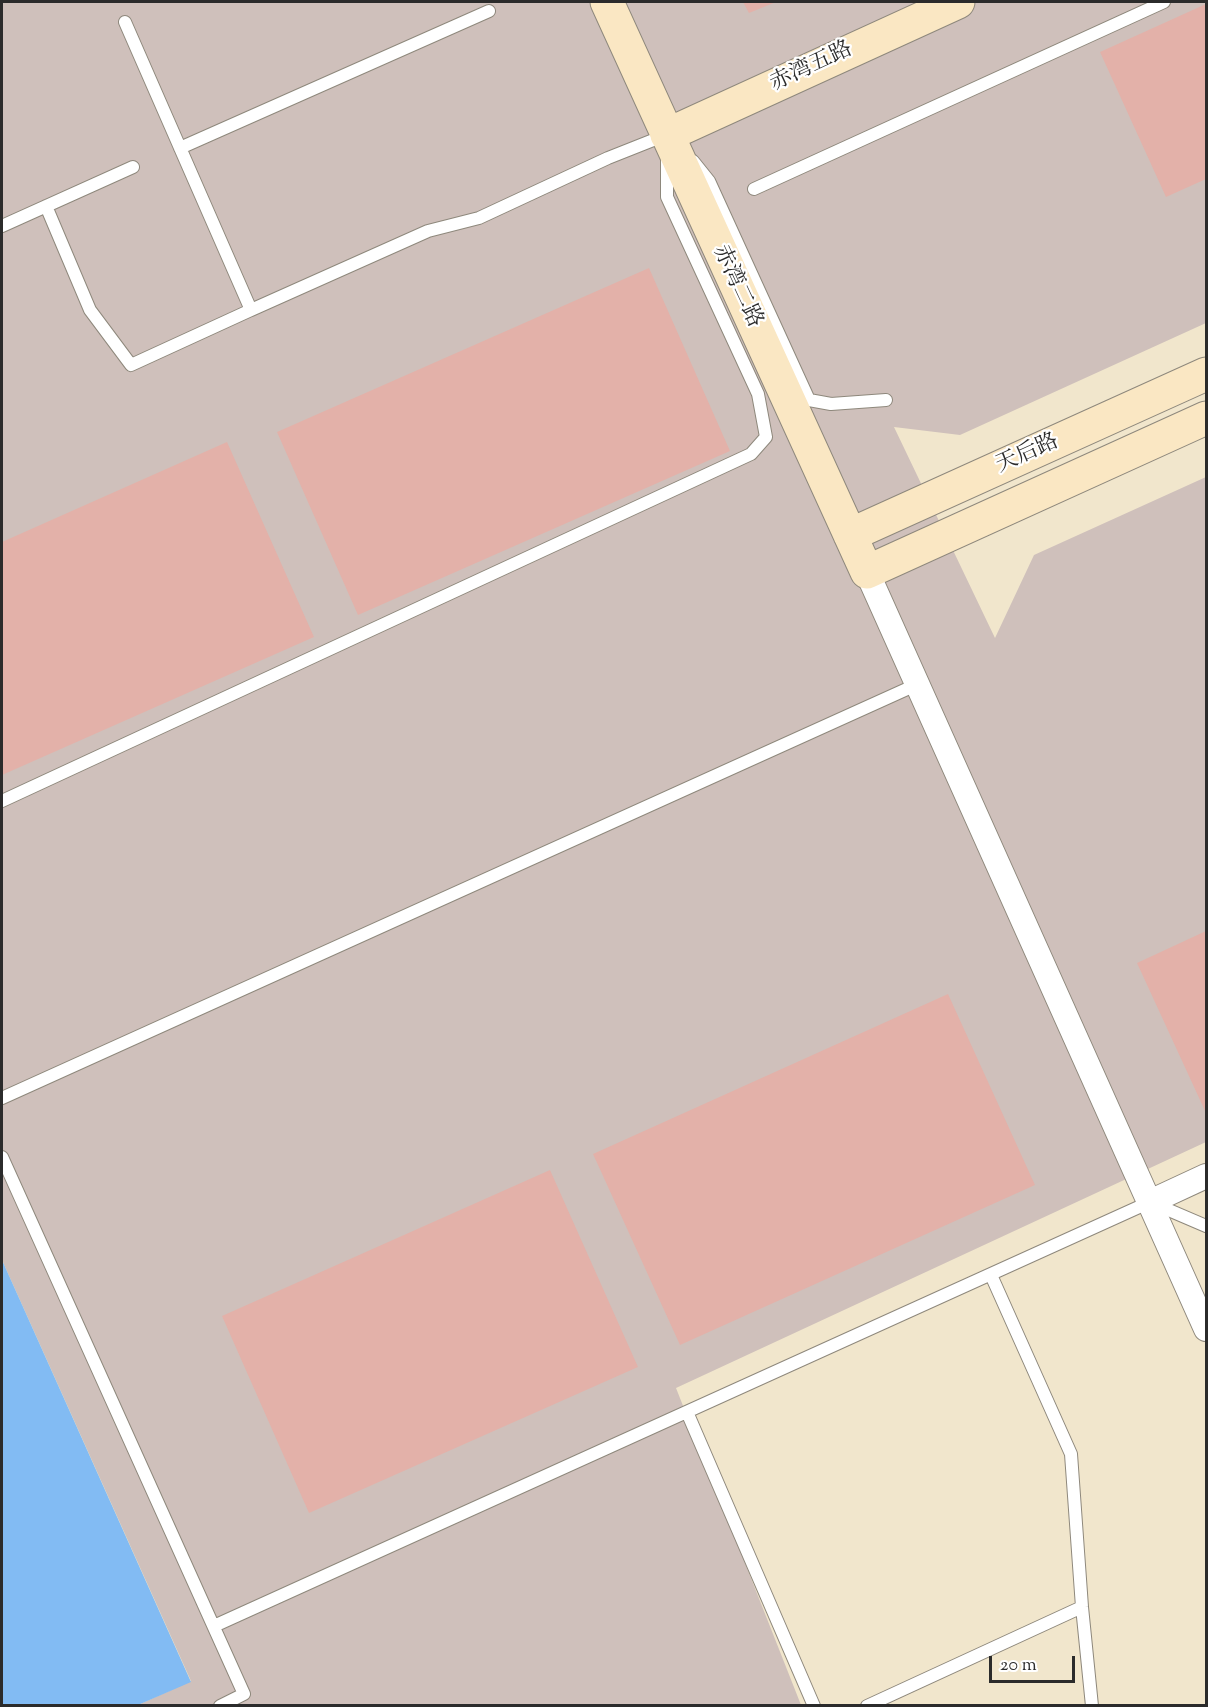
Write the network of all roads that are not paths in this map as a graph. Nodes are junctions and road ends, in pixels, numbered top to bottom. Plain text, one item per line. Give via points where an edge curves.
1 (607, 2) edge
2 (958, 2) edge
3 (1164, 2) edge
4 (489, 11) dead end
5 (125, 22) dead end
6 (667, 135) junction
7 (180, 148) junction
8 (133, 167) dead end
9 (754, 189) dead end
10 (46, 206) junction
11 (2, 226) edge
12 (251, 310) junction
13 (1206, 374) edge
14 (886, 400) dead end
15 (1206, 417) edge
16 (850, 535) junction
17 (867, 572) junction
18 (918, 684) junction
19 (2, 801) edge
20 (2, 1098) edge
21 (2, 1156) edge
22 (1206, 1176) edge
23 (1150, 1202) junction
24 (1206, 1226) edge
25 (991, 1275) junction
26 (1206, 1329) edge
27 (687, 1412) junction
28 (1082, 1607) junction
29 (214, 1626) junction
30 (220, 1706) edge
31 (814, 1706) edge
32 (867, 1706) edge
33 (1092, 1706) edge

1 - 6 street, 赤湾二路
2 - 6 street, 赤湾五路
3 - 9 lane
4 - 7 lane
5 - 7 lane
6 - 12 lane via 479,218 428,231
6 - 14 lane via 709,181 809,400 831,404
6 - 16 street, 赤湾二路
6 - 19 lane via 667,197 758,394 766,437 751,454
7 - 12 lane
8 - 10 lane
10 - 11 lane
10 - 12 lane via 90,310 131,365
13 - 16 street, 天后路
15 - 17 street, 天后路
16 - 17 street, 赤湾二路
17 - 18 street
18 - 20 lane
18 - 23 street
21 - 29 lane
22 - 23 street
23 - 24 lane
23 - 25 lane
23 - 26 street
25 - 27 lane
25 - 28 lane via 1071,1454
27 - 29 lane
27 - 31 lane
28 - 32 lane
28 - 33 lane
29 - 30 lane via 244,1694

